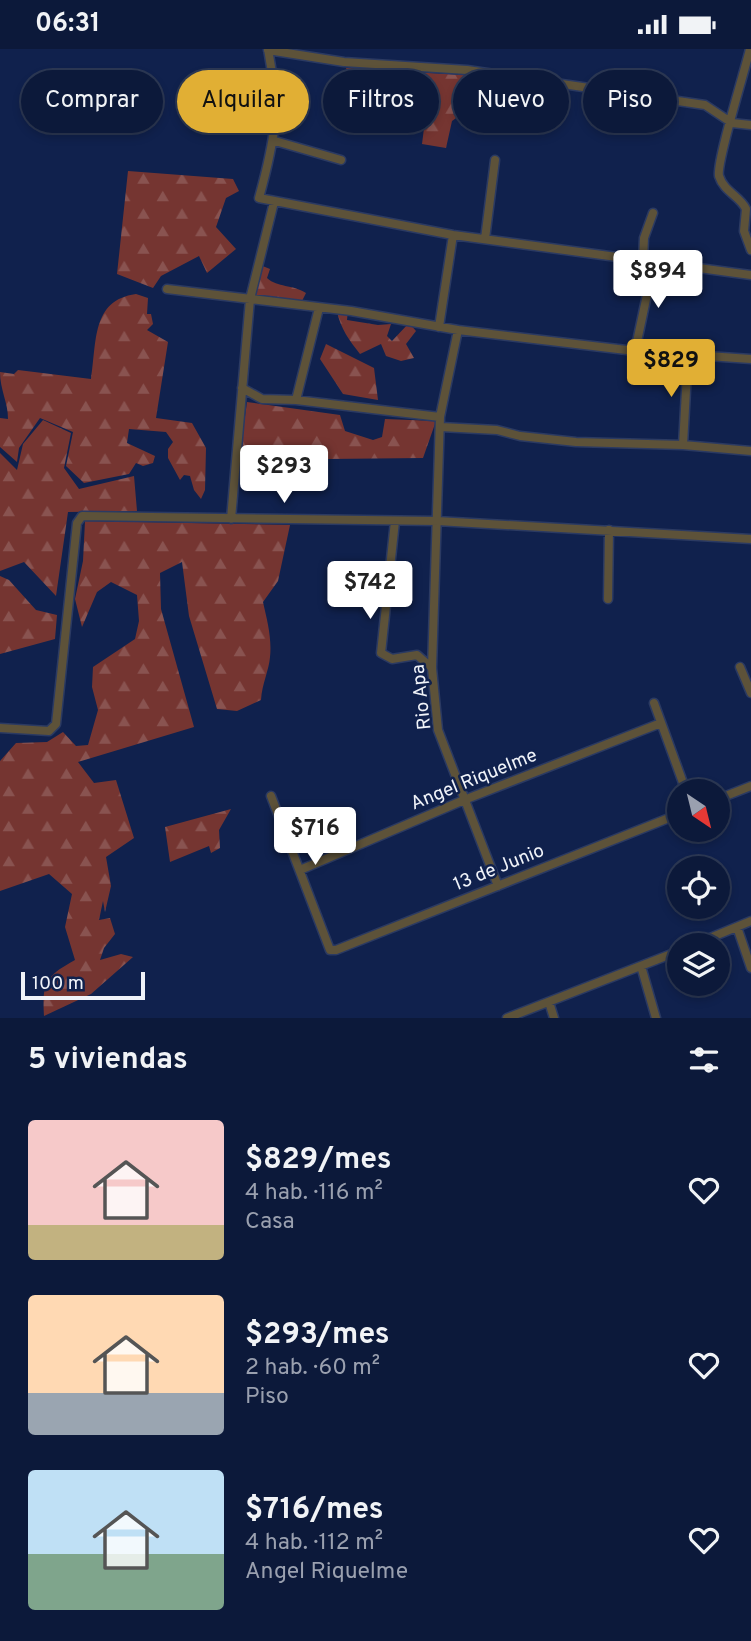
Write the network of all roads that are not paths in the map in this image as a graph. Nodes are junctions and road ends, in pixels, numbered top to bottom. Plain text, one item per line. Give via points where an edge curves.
1 (750, 49) edge
2 (268, 50) edge
3 (741, 85) junction
4 (751, 85) edge
5 (732, 123) junction
6 (751, 125) edge
7 (275, 141) junction
8 (341, 160) dead end
9 (495, 160) dead end
10 (274, 202) junction
11 (653, 213) dead end
12 (453, 235) junction
13 (485, 239) junction
14 (751, 250) edge
15 (643, 261) junction
16 (654, 262) junction
17 (751, 275) edge
18 (167, 289) dead end
19 (250, 299) junction
20 (319, 308) junction
21 (439, 327) junction
22 (458, 330) junction
23 (635, 351) junction
24 (688, 354) junction
25 (751, 359) edge
26 (242, 388) junction
27 (296, 400) junction
28 (441, 422) junction
29 (683, 445) junction
30 (751, 451) edge
31 (231, 519) junction
32 (394, 521) junction
33 (437, 521) junction
34 (610, 530) junction
35 (751, 539) edge
36 (608, 599) dead end
37 (740, 667) dead end
38 (432, 668) junction
39 (751, 693) edge
40 (653, 703) dead end
41 (661, 723) junction
42 (0, 728) edge
43 (682, 779) edge
44 (751, 786) edge
45 (730, 794) edge
46 (271, 796) dead end
47 (464, 800) junction
48 (667, 819) edge
49 (300, 870) junction
50 (498, 886) junction
51 (751, 921) edge
52 (737, 927) junction
53 (722, 933) edge
54 (667, 956) edge
55 (640, 966) junction
56 (751, 968) edge
57 (549, 1002) junction
58 (507, 1018) edge
59 (554, 1018) edge
60 (656, 1018) edge

1 - 3 street
2 - 5 street via 344,62 467,70 705,105
2 - 7 street via 277,104
3 - 4 street
3 - 5 street
5 - 6 street
5 - 14 street via 718,164 726,189 744,205 744,231
7 - 8 street
7 - 10 street via 259,198
9 - 13 street
10 - 12 street
10 - 19 street
11 - 15 street
12 - 13 street
12 - 21 street
13 - 15 street
15 - 16 street
16 - 17 street
16 - 23 street
18 - 19 street
19 - 20 street
19 - 26 street
20 - 21 street
20 - 27 street
21 - 22 street
22 - 23 street
22 - 28 street, Rio Apa
23 - 24 street
24 - 25 street
24 - 29 street
26 - 27 street via 262,399
26 - 31 street
27 - 28 street
28 - 29 street via 576,442
28 - 33 street, Rio Apa
29 - 30 street
31 - 32 street
31 - 42 street via 82,516 77,523 56,724 49,731
32 - 33 street
32 - 38 street via 381,653 392,659 417,655
33 - 34 street
33 - 38 street, Rio Apa
34 - 35 street
34 - 36 street
37 - 39 street
38 - 47 street, Rio Apa via 438,730
40 - 41 street
41 - 43 street
41 - 47 street, Angel Riquelme
44 - 45 street
46 - 49 street
47 - 49 street, Angel Riquelme
47 - 50 street, Rio Apa
48 - 50 street, 13 de Junio
49 - 50 street, 13 de Junio via 330,950
51 - 52 street
52 - 53 street
52 - 56 street
54 - 55 street
55 - 57 street
55 - 60 street
57 - 58 street
57 - 59 street

